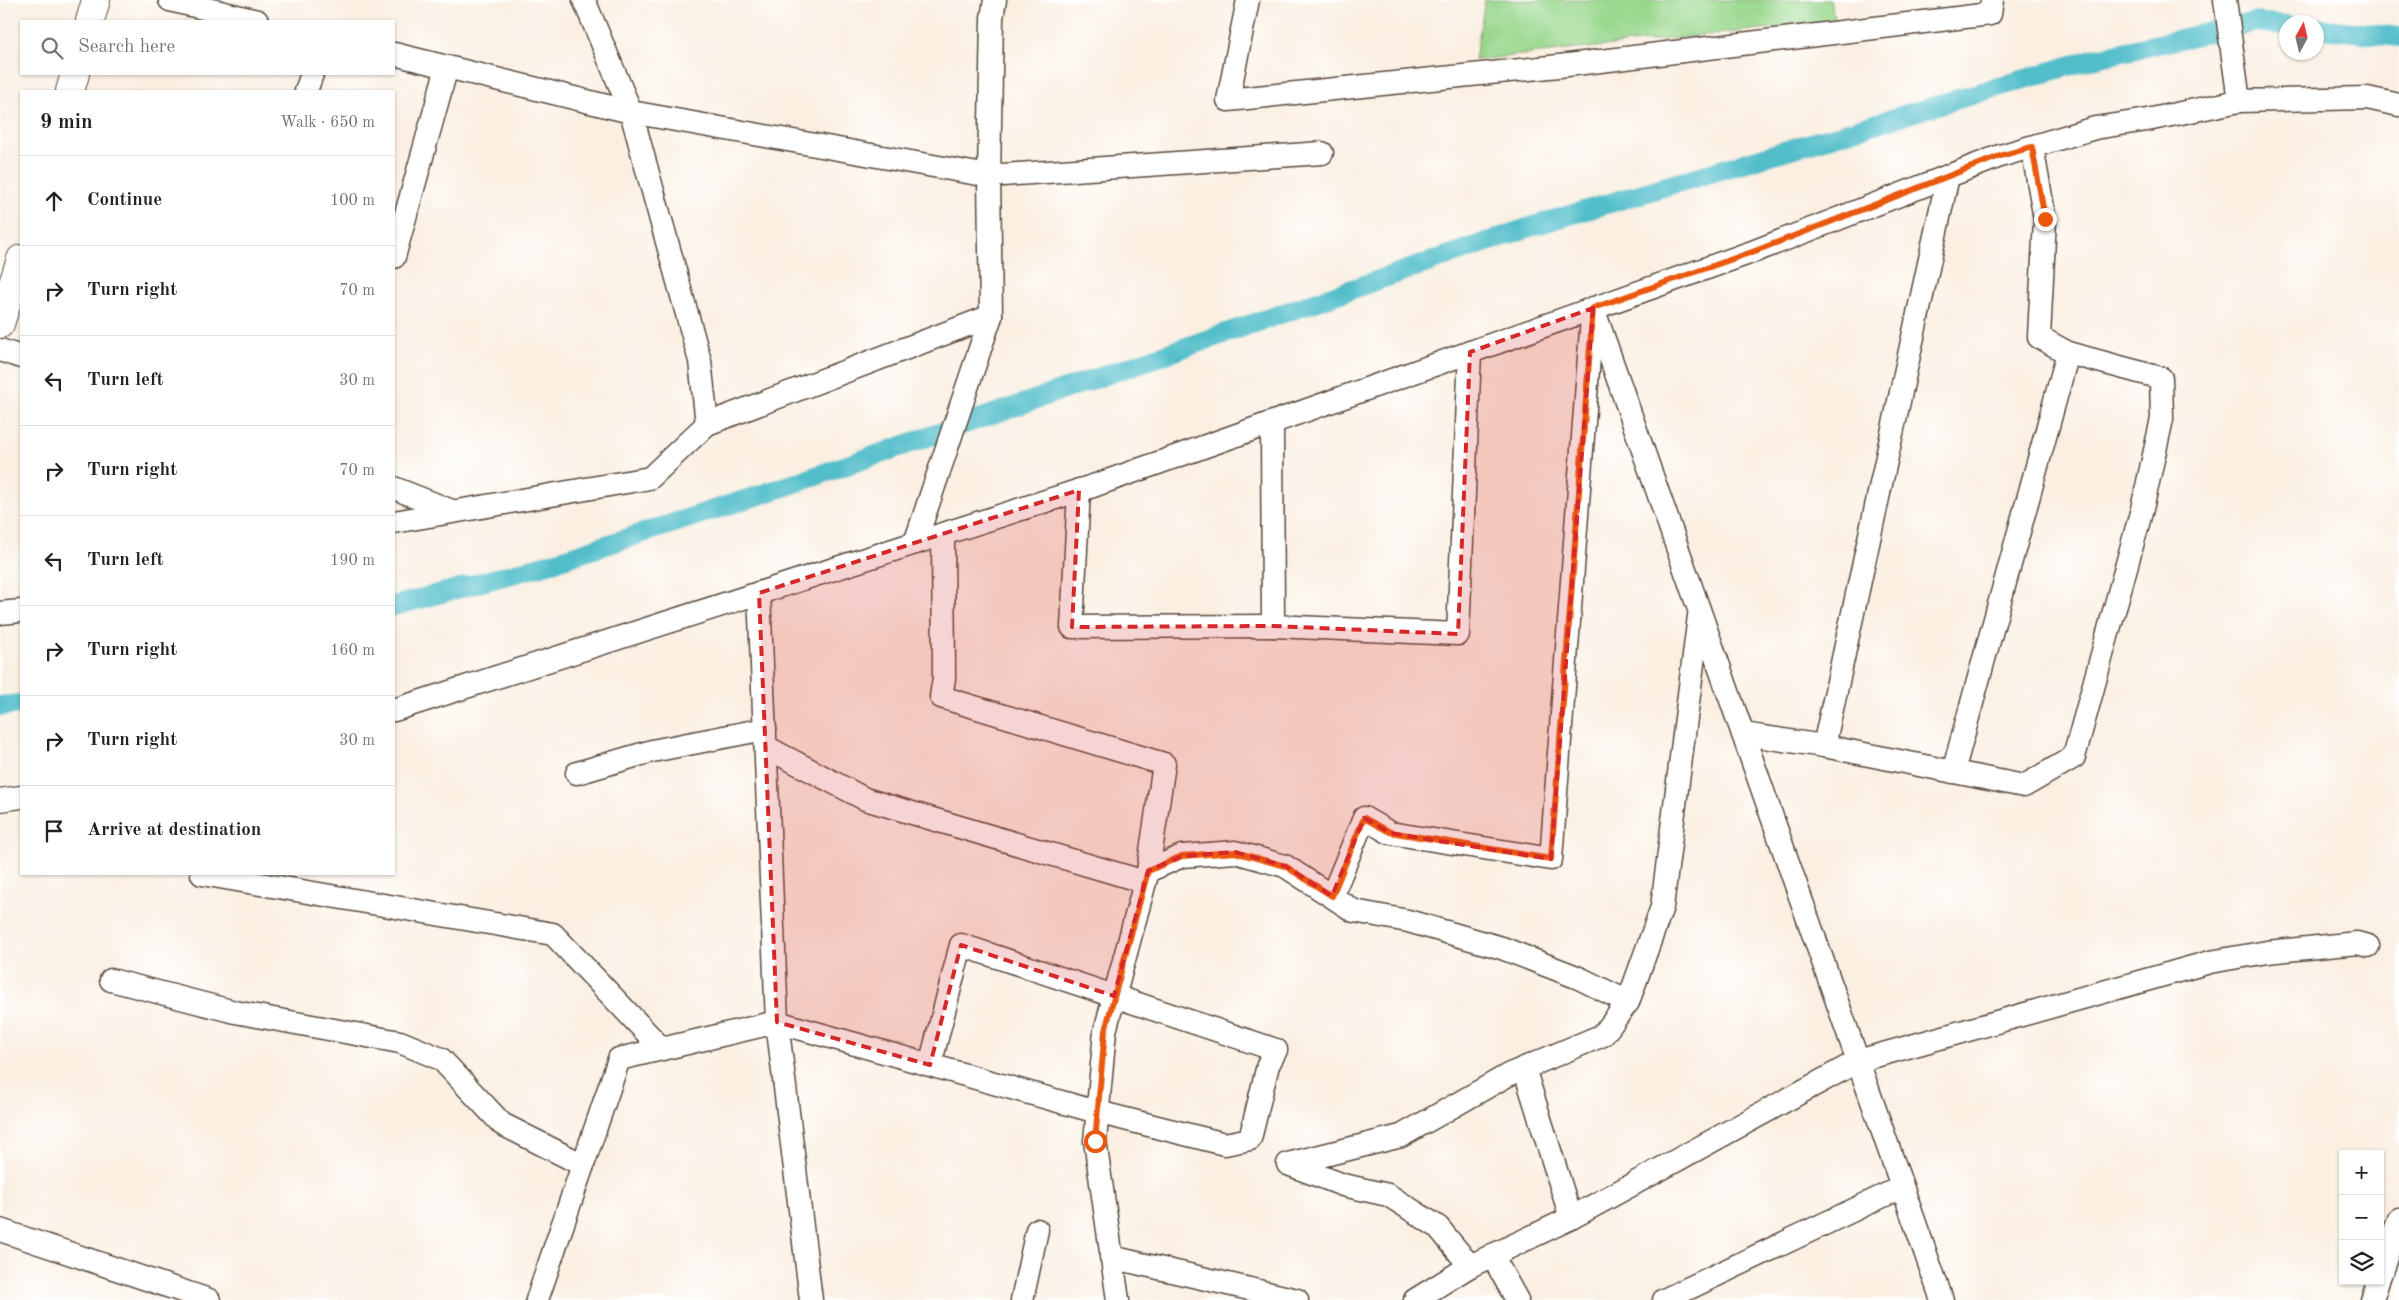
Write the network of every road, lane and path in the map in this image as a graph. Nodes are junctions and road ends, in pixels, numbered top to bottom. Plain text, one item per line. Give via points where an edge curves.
1 (96, 0) edge
2 (170, 0) edge
3 (584, 0) edge
4 (995, 0) edge
5 (1248, 0) edge
6 (1992, 0) edge
7 (2225, 0) edge
8 (90, 20) edge
9 (254, 20) edge
10 (395, 54) edge
11 (447, 68) junction
12 (75, 75) edge
13 (312, 75) edge
14 (70, 90) edge
15 (306, 90) edge
16 (2238, 101) junction
17 (2399, 105) edge
18 (631, 112) junction
19 (2032, 147) junction
20 (1322, 153) dead end
21 (989, 176) junction
22 (1948, 176) junction
23 (395, 253) edge
24 (20, 262) edge
25 (1593, 308) junction
26 (991, 316) junction
27 (0, 324) edge
28 (0, 350) edge
29 (1470, 352) junction
30 (2068, 353) junction
31 (20, 357) edge
32 (1272, 423) junction
33 (706, 424) junction
34 (395, 488) edge
35 (1079, 490) junction
36 (452, 511) junction
37 (395, 522) edge
38 (943, 534) junction
39 (915, 543) junction
40 (759, 593) junction
41 (20, 610) edge
42 (1700, 612) junction
43 (0, 613) edge
44 (1273, 626) junction
45 (395, 710) edge
46 (1743, 734) junction
47 (765, 738) junction
48 (1824, 746) junction
49 (1953, 772) junction
50 (577, 773) dead end
51 (20, 797) edge
52 (0, 800) edge
53 (208, 875) edge
54 (1146, 877) junction
55 (1332, 896) junction
56 (2368, 946) dead end
57 (111, 980) dead end
58 (1114, 996) junction
59 (1628, 1002) junction
60 (777, 1022) junction
61 (662, 1049) junction
62 (1858, 1062) junction
63 (930, 1065) junction
64 (1524, 1068) junction
65 (1097, 1112) junction
66 (583, 1165) junction
67 (1902, 1186) junction
68 (1571, 1218) junction
69 (2399, 1219) edge
70 (0, 1230) edge
71 (1037, 1230) dead end
72 (1492, 1256) junction
73 (1111, 1257) junction
74 (2384, 1263) edge
75 (1470, 1266) junction
76 (2377, 1285) edge
77 (209, 1300) edge
78 (537, 1300) edge
79 (811, 1300) edge
80 (1022, 1300) edge
81 (1118, 1300) edge
82 (1297, 1300) edge
83 (1415, 1300) edge
84 (1517, 1300) edge
85 (1664, 1300) edge
86 (1942, 1300) edge
87 (2372, 1300) edge

1 - 8 street
2 - 9 street
3 - 18 street
4 - 21 street
5 - 6 street via 1228,100 1559,66 1990,14
7 - 16 street
10 - 11 street
11 - 18 street
11 - 23 street
12 - 14 street
13 - 15 street
16 - 17 street via 2367,98
16 - 19 street via 2095,128
18 - 21 street
18 - 33 street via 700,361
19 - 22 street
19 - 30 street via 2045,219 2039,336
20 - 21 street
21 - 26 street
22 - 25 street via 1755,251
22 - 48 street
24 - 27 street
25 - 29 street
25 - 42 street
25 - 55 street via 1551,859 1390,832 1364,818
26 - 33 street
26 - 39 street
28 - 31 street
29 - 32 street
29 - 44 street via 1458,634
30 - 49 street
30 - 49 street via 2161,378 2162,419 2140,519 2074,757 2024,786
32 - 35 street
32 - 44 street
33 - 36 street via 650,478
34 - 36 street
35 - 38 street
35 - 44 street via 1072,627
36 - 37 street
38 - 39 street
38 - 54 street via 944,678 941,697 1164,764
39 - 40 street
40 - 45 street
40 - 47 street
41 - 43 street
42 - 46 street
42 - 59 street via 1662,907
46 - 48 street
46 - 62 street
47 - 50 street via 652,751
47 - 54 street via 864,799
47 - 60 street
48 - 49 street
51 - 52 street
53 - 61 street via 553,934
54 - 55 street via 1182,856 1235,852 1285,866
54 - 58 street
55 - 59 street via 1354,911 1408,921 1502,948 1579,978
56 - 62 street via 2357,943 2267,952 2210,962
57 - 66 street via 235,1012 400,1042 441,1059 502,1124
58 - 63 street via 961,945
58 - 65 street via 1105,1031
58 - 65 street via 1276,1050 1268,1065 1250,1139 1225,1144
59 - 64 street via 1603,1034
60 - 61 street
60 - 63 street
60 - 79 street
61 - 66 street via 618,1058
62 - 67 street
62 - 68 street
63 - 65 street
64 - 68 street
64 - 75 street via 1401,1136 1288,1164 1343,1185 1388,1195 1438,1227
65 - 73 street via 1095,1141
66 - 78 street
67 - 85 street
67 - 86 street
68 - 72 street
69 - 74 street
70 - 77 street
71 - 80 street
72 - 75 street
72 - 84 street
73 - 81 street
73 - 82 street
75 - 83 street
76 - 87 street

